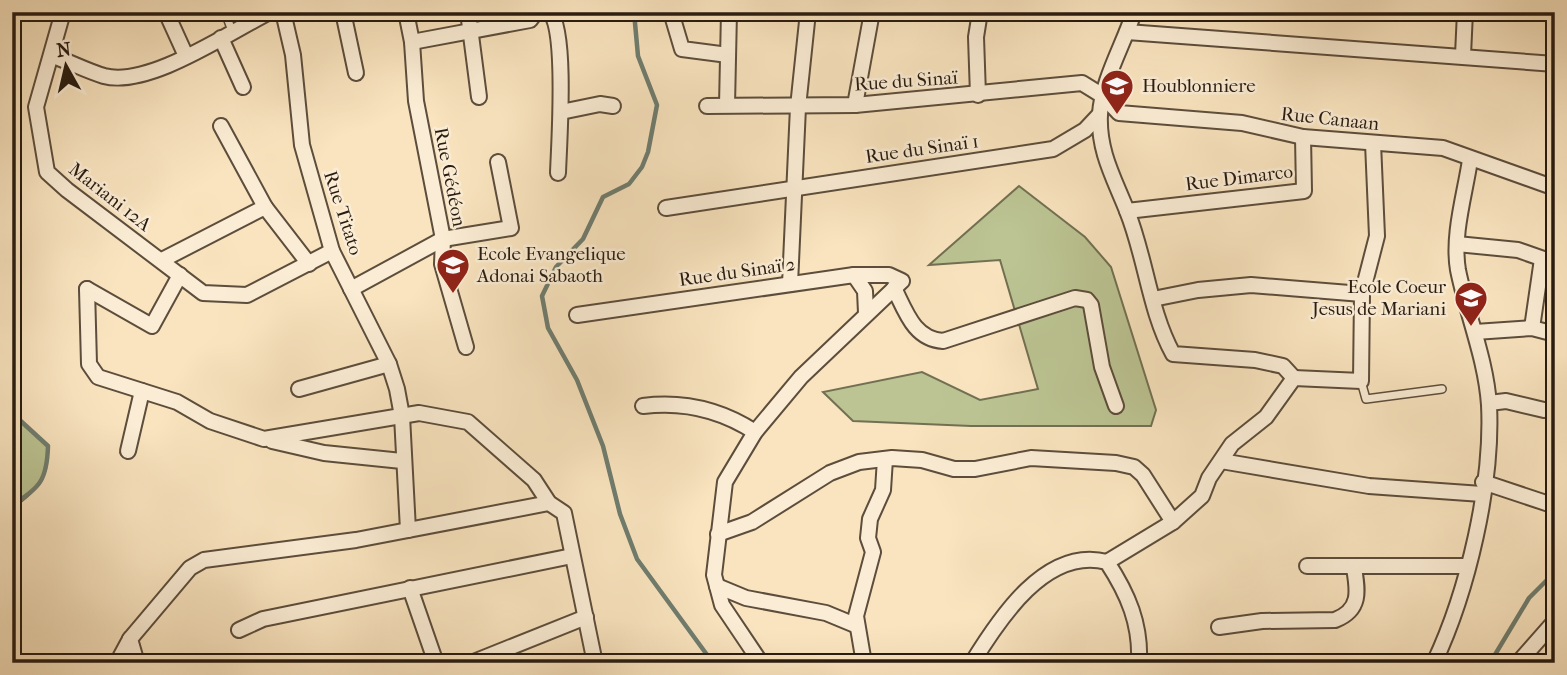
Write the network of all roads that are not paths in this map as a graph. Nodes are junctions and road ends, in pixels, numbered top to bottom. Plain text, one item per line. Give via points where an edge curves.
1 (62, 12) edge
2 (166, 12) edge
3 (225, 12) edge
4 (270, 12) edge
5 (283, 12) edge
6 (343, 12) edge
7 (406, 12) edge
8 (468, 12) edge
9 (536, 12) edge
10 (550, 12) edge
11 (671, 12) edge
12 (729, 12) edge
13 (807, 12) edge
14 (872, 12) edge
15 (980, 12) edge
16 (1134, 12) edge
17 (1465, 12) edge
18 (471, 32) junction
19 (1128, 33) junction
20 (226, 34) junction
21 (412, 42) junction
22 (729, 55) junction
23 (1463, 55) junction
24 (186, 56) junction
25 (53, 57) junction
26 (1555, 64) edge
27 (356, 73) dead end
28 (243, 87) dead end
29 (978, 95) junction
30 (1103, 96) junction
31 (479, 97) dead end
32 (727, 105) junction
33 (855, 105) junction
34 (613, 106) dead end
35 (707, 106) dead end
36 (798, 107) junction
37 (561, 112) junction
38 (1100, 114) junction
39 (222, 126) dead end
40 (1303, 137) junction
41 (1373, 143) junction
42 (1470, 160) junction
43 (498, 162) dead end
44 (558, 173) dead end
45 (796, 187) junction
46 (1555, 188) edge
47 (265, 207) junction
48 (666, 208) dead end
49 (1127, 211) junction
50 (443, 239) junction
51 (1457, 244) junction
52 (332, 251) junction
53 (162, 260) junction
54 (1548, 260) edge
55 (309, 264) junction
56 (180, 275) junction
57 (854, 275) junction
58 (790, 284) junction
59 (898, 284) junction
60 (351, 289) junction
61 (1362, 294) junction
62 (1153, 299) junction
63 (866, 313) junction
64 (577, 315) dead end
65 (1532, 327) junction
66 (1475, 332) junction
67 (1555, 334) edge
68 (466, 347) dead end
69 (389, 364) junction
70 (1294, 378) junction
71 (1361, 380) junction
72 (299, 389) dead end
73 (1443, 389) dead end
74 (142, 391) junction
75 (1489, 403) junction
76 (643, 406) dead end
77 (1116, 406) dead end
78 (1544, 410) dead end
79 (402, 416) junction
80 (755, 432) junction
81 (264, 439) junction
82 (128, 451) dead end
83 (885, 459) junction
84 (402, 461) junction
85 (1221, 461) junction
86 (1483, 488) junction
87 (549, 503) junction
88 (1555, 506) edge
89 (1173, 522) junction
90 (408, 530) junction
91 (718, 534) junction
92 (572, 556) junction
93 (1107, 562) junction
94 (1307, 566) dead end
95 (1468, 566) junction
96 (1354, 568) junction
97 (717, 586) junction
98 (410, 588) junction
99 (586, 617) junction
100 (1555, 621) edge
101 (855, 625) junction
102 (1219, 627) dead end
103 (239, 630) dead end
104 (130, 639) junction
105 (117, 663) edge
106 (137, 663) edge
107 (436, 663) edge
108 (471, 663) edge
109 (595, 663) edge
110 (761, 663) edge
111 (864, 663) edge
112 (972, 663) edge
113 (1139, 663) edge
114 (1434, 663) edge
115 (1518, 663) edge

1 - 25 street, Mariani 12A
2 - 24 street
3 - 20 lane
4 - 20 street
5 - 52 street, Rue Titato via 293,55 302,145
6 - 27 street
7 - 21 street, Rue Gédéon
8 - 18 street
9 - 18 street via 530,20
10 - 37 street via 558,47
11 - 22 street via 682,49
12 - 22 street
13 - 36 street
14 - 33 street
15 - 29 street
16 - 19 street
17 - 23 street
18 - 21 street
18 - 31 street
19 - 23 street
19 - 30 street
20 - 24 street
20 - 28 street
21 - 50 street, Rue Gédéon via 416,101
22 - 32 street
23 - 26 street
24 - 25 street via 162,69 106,77
25 - 53 street, Mariani 12A via 36,107 47,172
29 - 30 street, Rue du Sinaï via 1082,83
29 - 33 street, Rue du Sinaï
30 - 38 street
30 - 40 street, Rue Canaan via 1119,113 1242,123
32 - 35 street, Rue du Sinaï
32 - 36 street, Rue du Sinaï
33 - 36 street, Rue du Sinaï
34 - 37 street
36 - 45 street
37 - 44 street
38 - 45 street, Rue du Sinaï 1 via 1085,130 1053,149
38 - 49 street via 1111,180
39 - 47 street
40 - 41 street, Rue Canaan
40 - 49 street, Rue Dimarco via 1304,191
41 - 42 street, Rue Canaan via 1443,148
41 - 61 street via 1377,236
42 - 46 street, Rue Canaan
42 - 51 street
43 - 50 street via 511,228
45 - 48 street, Rue du Sinaï 1
45 - 58 street
47 - 53 street
47 - 55 street
49 - 62 street
50 - 60 street
50 - 68 street, Rue Gédéon via 442,264
51 - 54 street via 1518,250
51 - 66 street via 1458,268
52 - 55 street, Mariani 12A
52 - 60 street, Rue Titato
53 - 56 street, Mariani 12A
54 - 65 street
55 - 56 street, Mariani 12A via 247,295 203,293
56 - 74 street via 152,326 87,289 89,364 98,377
57 - 58 street, Rue du Sinaï 2
57 - 59 street, Rue du Sinaï 2 via 889,275
57 - 63 street via 865,291
58 - 64 street, Rue du Sinaï 2
59 - 63 street
59 - 77 street via 914,326 923,336 943,341 1075,298 1087,300
60 - 69 street, Rue Titato
61 - 62 street via 1251,285
61 - 71 street
62 - 70 street via 1162,334 1173,354 1255,360 1283,366
63 - 80 street via 801,377
65 - 66 street
65 - 67 street
66 - 75 street
69 - 72 street
69 - 79 street, Rue Titato
70 - 71 street
70 - 85 street via 1266,417 1232,444
71 - 73 lane via 1366,399
74 - 81 street
74 - 82 street
75 - 78 street via 1506,401
75 - 86 street
76 - 80 street via 670,403 718,413
79 - 81 street
79 - 84 street, Rue Titato
79 - 87 street via 419,414 468,422 534,480
80 - 91 street via 725,482
81 - 84 street via 324,453
83 - 89 street via 922,460 954,469 1031,458 1116,463 1134,467 1143,475
83 - 91 street via 859,462 830,473 752,522
83 - 101 street via 883,491 870,519 868,538 873,552
84 - 90 street, Rue Titato
85 - 86 street via 1369,486
85 - 89 street via 1202,496
86 - 88 street
86 - 95 street
87 - 90 street
87 - 92 street via 564,513
89 - 93 street
90 - 104 street via 204,560 190,568
91 - 97 street
92 - 98 street
92 - 99 street
93 - 112 street via 1076,562 1050,571 1005,616
93 - 113 street via 1140,631
94 - 96 street
95 - 96 street
95 - 114 street
96 - 102 street via 1358,593 1356,605 1346,616
97 - 101 street via 746,598 825,613
97 - 110 street via 722,605
98 - 103 street via 263,619
98 - 107 street
99 - 108 street
99 - 109 street
100 - 115 street
101 - 111 street
104 - 105 street
104 - 106 street

